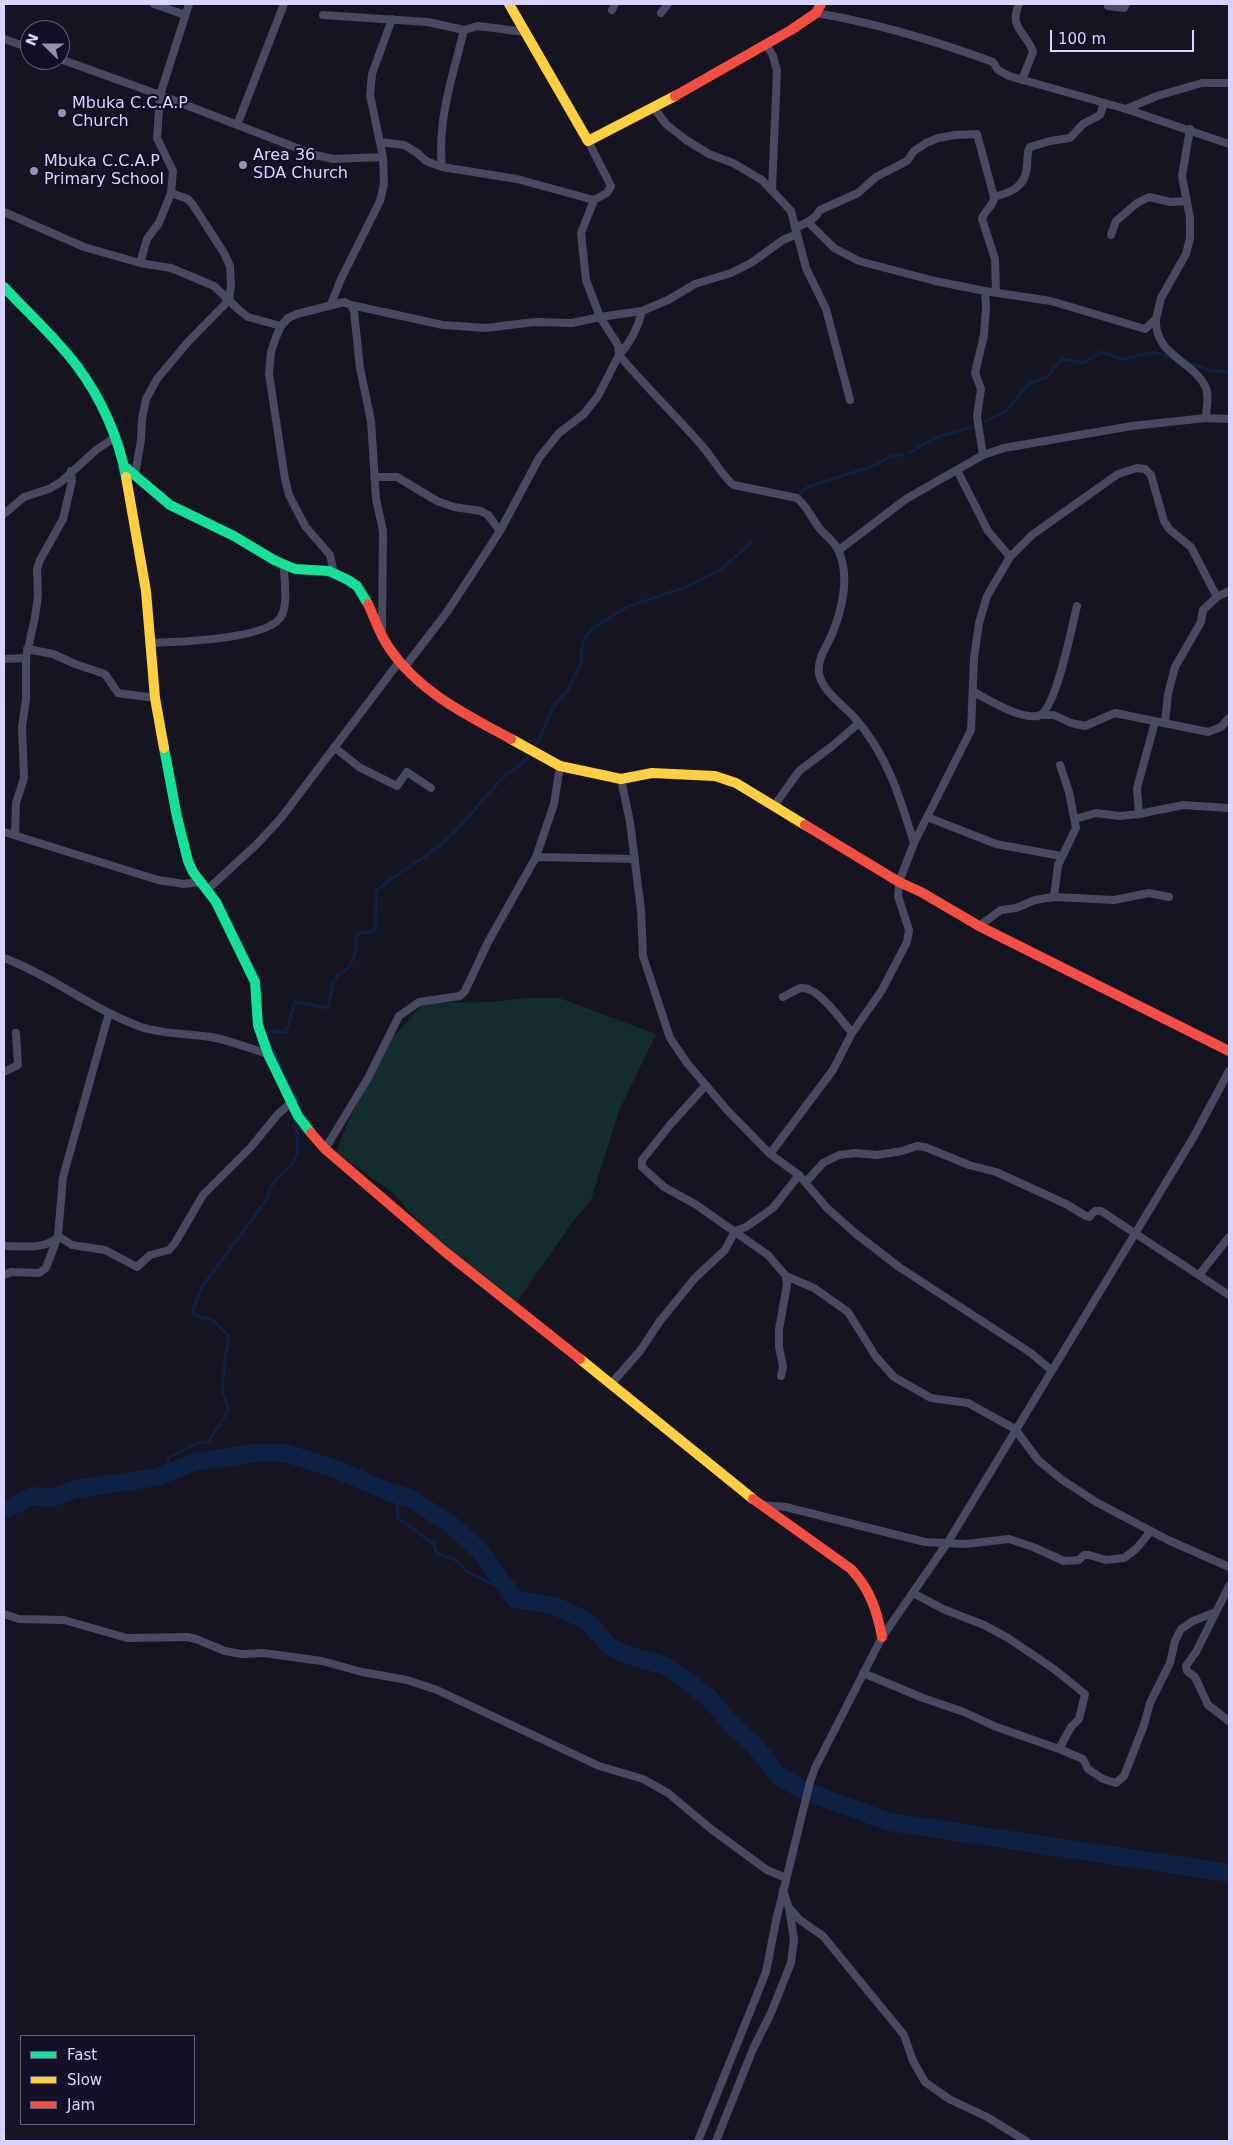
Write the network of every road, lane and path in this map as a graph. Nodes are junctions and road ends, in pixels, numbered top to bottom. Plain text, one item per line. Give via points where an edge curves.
1 (154, 4) edge
2 (189, 4) edge
3 (284, 4) edge
4 (509, 4) edge
5 (668, 4) edge
6 (1019, 4) edge
7 (1126, 4) edge
8 (1108, 6) dead end
9 (818, 8) edge
10 (661, 13) dead end
11 (186, 15) junction
12 (323, 15) dead end
13 (392, 20) junction
14 (464, 30) junction
15 (526, 32) junction
16 (4, 39) edge
17 (766, 44) junction
18 (20, 45) edge
19 (70, 63) edge
20 (1022, 80) junction
21 (1229, 83) edge
22 (160, 95) junction
23 (1104, 103) junction
24 (654, 108) junction
25 (1126, 109) junction
26 (237, 125) junction
27 (1190, 129) junction
28 (588, 141) junction
29 (380, 142) junction
30 (1229, 144) edge
31 (383, 157) junction
32 (442, 167) junction
33 (772, 190) junction
34 (171, 193) junction
35 (994, 197) junction
36 (594, 200) junction
37 (1188, 201) junction
38 (4, 212) edge
39 (808, 222) junction
40 (796, 231) junction
41 (1111, 235) dead end
42 (140, 263) junction
43 (4, 287) edge
44 (985, 291) junction
45 (996, 292) junction
46 (229, 300) junction
47 (331, 304) junction
48 (351, 305) junction
49 (642, 311) junction
50 (600, 317) junction
51 (1156, 319) junction
52 (281, 326) junction
53 (619, 355) junction
54 (850, 400) dead end
55 (1206, 418) junction
56 (1229, 419) edge
57 (114, 438) junction
58 (983, 455) junction
59 (124, 466) junction
60 (957, 470) junction
61 (71, 471) junction
62 (135, 475) junction
63 (374, 477) junction
64 (4, 514) edge
65 (500, 531) junction
66 (839, 550) junction
67 (1010, 557) junction
68 (284, 565) junction
69 (334, 573) junction
70 (1229, 591) edge
71 (1217, 597) junction
72 (1077, 606) dead end
73 (382, 635) junction
74 (150, 643) junction
75 (27, 649) junction
76 (26, 658) junction
77 (4, 659) edge
78 (401, 665) junction
79 (974, 692) junction
80 (154, 698) junction
81 (1040, 716) junction
82 (1229, 718) edge
83 (1155, 722) junction
84 (859, 723) junction
85 (1165, 723) junction
86 (334, 747) junction
87 (1060, 765) dead end
88 (560, 766) junction
89 (621, 779) junction
90 (431, 788) dead end
91 (774, 806) junction
92 (1229, 808) edge
93 (1139, 814) junction
94 (927, 817) junction
95 (1075, 819) junction
96 (4, 832) edge
97 (15, 835) junction
98 (914, 843) junction
99 (1061, 856) junction
100 (536, 857) junction
101 (635, 859) junction
102 (899, 882) junction
103 (204, 886) junction
104 (1054, 897) junction
105 (1169, 897) dead end
106 (979, 926) junction
107 (4, 958) edge
108 (783, 998) dead end
109 (109, 1013) junction
110 (852, 1032) junction
111 (16, 1033) dead end
112 (1229, 1051) edge
113 (268, 1054) junction
114 (1229, 1071) edge
115 (4, 1072) edge
116 (706, 1086) junction
117 (292, 1101) junction
118 (325, 1150) junction
119 (770, 1154) junction
120 (799, 1175) junction
121 (806, 1182) junction
122 (735, 1231) junction
123 (1135, 1232) junction
124 (58, 1236) junction
125 (1229, 1238) edge
126 (4, 1246) edge
127 (4, 1275) edge
128 (786, 1276) junction
129 (1199, 1276) junction
130 (1229, 1295) edge
131 (1051, 1370) junction
132 (781, 1376) dead end
133 (610, 1385) junction
134 (1015, 1429) junction
135 (762, 1505) junction
136 (1151, 1531) junction
137 (948, 1542) junction
138 (1229, 1567) edge
139 (1229, 1586) edge
140 (913, 1593) junction
141 (1216, 1612) junction
142 (4, 1614) edge
143 (882, 1637) junction
144 (863, 1673) junction
145 (1229, 1721) edge
146 (1059, 1749) junction
147 (786, 1878) junction
148 (783, 1890) junction
149 (789, 1908) junction
150 (698, 2141) edge
151 (716, 2141) edge
152 (1026, 2141) edge

1 - 11 street
2 - 11 street
3 - 26 street
4 - 15 street
5 - 10 street
6 - 20 street via 1016,25 1033,52
7 - 8 street via 1124,8
9 - 17 street
9 - 20 street via 975,55 995,63 1002,74
11 - 22 street
12 - 13 street
13 - 14 street via 428,22
13 - 29 street via 372,74 370,95
14 - 15 street via 478,26
14 - 32 street via 444,112 440,145
15 - 28 street
16 - 18 street
17 - 24 street
17 - 33 street via 777,71
19 - 22 street
20 - 23 street
21 - 25 street via 1202,83 1186,87
22 - 26 street
22 - 34 street via 157,138 173,171
23 - 25 street
23 - 35 street via 1100,115 1083,124 1070,138 1030,147 1027,170 1021,184
24 - 28 street
24 - 33 street via 666,124 686,140 750,172
25 - 27 street
26 - 31 street via 315,156 333,159
27 - 30 street
27 - 37 street via 1182,176
28 - 36 street via 611,186 607,193
29 - 31 street
29 - 32 street via 404,145 426,161
31 - 47 street via 384,184 380,200
32 - 36 street via 517,179
33 - 40 street via 791,211
34 - 42 street via 159,223 147,239
34 - 46 street via 193,204 224,253 230,266 232,285
35 - 39 street via 979,136 955,135 926,143 907,161 876,177 858,193 820,210
35 - 45 street via 992,206 982,219 995,259
36 - 50 street via 581,233 586,280
37 - 41 street via 1170,202 1149,197 1116,221
37 - 51 street via 1190,238 1186,254 1161,298
38 - 42 street via 84,247
39 - 40 street
39 - 44 street via 834,248 859,260 896,272
40 - 49 street via 731,273 695,284
40 - 54 street via 806,268 826,309
42 - 46 street via 171,268 214,286
43 - 57 street via 76,365 93,390
44 - 45 street
44 - 58 street via 984,335 975,373 981,388 977,417
45 - 51 street via 1051,301 1145,329
46 - 52 street via 248,317
46 - 62 street via 187,343 146,399
47 - 48 street via 344,302
47 - 52 street via 297,314
48 - 50 street via 443,325 486,328 534,322 564,324
48 - 63 street via 372,421
49 - 50 street
49 - 53 street via 638,327
50 - 53 street via 618,345
51 - 55 street via 1157,336 1205,386
52 - 69 street via 271,352 269,374 285,479 289,495 305,526 330,555
53 - 65 street via 598,396 584,414 559,433 539,458
53 - 66 street via 703,446 728,482 797,498
55 - 56 street
55 - 58 street via 1132,426 1004,448
57 - 59 street
57 - 61 street
58 - 60 street
59 - 62 street
59 - 74 street via 139,543
60 - 66 street via 906,499
60 - 67 street via 988,531
61 - 64 street via 61,482 24,498
61 - 75 street via 72,481 63,519 37,569 38,596
62 - 68 street via 170,505
63 - 65 street via 397,477 437,501 488,514
63 - 73 street via 383,531
65 - 78 street via 447,612
66 - 84 street via 843,600 832,636 818,665 819,676 831,694
67 - 71 street via 1032,535 1118,474 1145,469 1151,475 1164,521 1191,547
67 - 79 street via 987,596 979,622
68 - 69 street
68 - 74 street via 284,607 282,616 274,624 206,641
69 - 73 street via 360,591
70 - 71 street
71 - 85 street via 1203,610 1201,622 1175,667
72 - 81 street via 1058,682
73 - 78 street
74 - 80 street
75 - 76 street
75 - 80 street via 53,654 105,674 118,693
76 - 77 street
76 - 97 street via 22,727 24,778 16,803
78 - 86 street
78 - 88 street via 452,707
79 - 81 street via 1002,707
79 - 94 street via 971,730
80 - 103 street via 188,861
81 - 83 street via 1054,715 1085,726 1115,713
82 - 85 street via 1221,728 1208,732
83 - 85 street
83 - 93 street via 1137,788
84 - 91 street via 799,771
84 - 98 street via 886,763
86 - 90 street via 359,767 397,786 407,772
86 - 103 street via 282,818 257,844
87 - 95 street
88 - 89 street
88 - 100 street via 554,804
89 - 91 street via 652,773 715,776 736,783
89 - 101 street
91 - 102 street
92 - 93 street via 1183,805
93 - 95 street via 1096,813
94 - 98 street
94 - 99 street via 996,844
95 - 99 street via 1073,837
96 - 97 street
97 - 103 street via 158,880
98 - 102 street
99 - 104 street
100 - 101 street
100 - 118 street via 488,942 465,991 460,996 418,1002 398,1016 368,1078
101 - 116 street via 643,956 661,1015 670,1038
102 - 106 street
102 - 110 street via 898,896 909,930 907,942 882,990
103 - 113 street via 216,902 255,982 258,1025
104 - 105 street via 1114,900 1149,893
104 - 106 street via 1001,910
106 - 112 street
107 - 109 street via 44,975
108 - 110 street via 801,988 808,990 823,999
109 - 113 street via 149,1030 216,1038
109 - 124 street via 63,1178
110 - 119 street via 824,1084
111 - 115 street via 18,1065
113 - 117 street
114 - 123 street
116 - 119 street
116 - 122 street via 642,1160 642,1167 664,1187
117 - 118 street via 298,1116
117 - 124 street via 203,1195 169,1250 154,1253 137,1267 105,1250 72,1245
118 - 133 street
119 - 120 street
120 - 121 street
120 - 122 street via 774,1208
121 - 123 street via 823,1163 839,1155 877,1155 925,1146 969,1165 996,1172 1086,1216 1102,1211
121 - 131 street via 827,1208 899,1267
122 - 128 street via 768,1254
122 - 133 street via 725,1250 695,1278
123 - 129 street
123 - 131 street
124 - 126 street via 40,1246
124 - 127 street via 43,1272
125 - 129 street
128 - 132 street via 788,1284 779,1329
128 - 134 street via 814,1288 848,1312 876,1357 894,1377 930,1398 968,1402
129 - 130 street
131 - 134 street
133 - 135 street
134 - 136 street via 1038,1460 1061,1480
134 - 137 street
135 - 137 street via 786,1507 925,1542
135 - 143 street via 862,1579 876,1608
136 - 137 street via 1124,1558 1106,1560 1084,1555 1079,1560 1064,1561 1009,1539 965,1544
136 - 138 street
137 - 140 street
139 - 141 street
140 - 143 street
140 - 146 street via 1008,1638 1085,1694 1079,1719 1071,1726
141 - 145 street via 1186,1666 1187,1671 1196,1677 1208,1705
141 - 146 street via 1181,1628 1124,1776 1116,1783 1088,1769 1083,1759
142 - 147 street via 20,1619 64,1620 127,1638 187,1637 233,1652 322,1662 437,1690 599,1766 643,1779 668,1794 767,1870
143 - 144 street
144 - 146 street
144 - 147 street via 815,1768
147 - 148 street
148 - 149 street
148 - 150 street via 766,1972
149 - 151 street via 794,1940 791,1963
149 - 152 street via 823,1936 904,2035 925,2082 948,2099 987,2117

